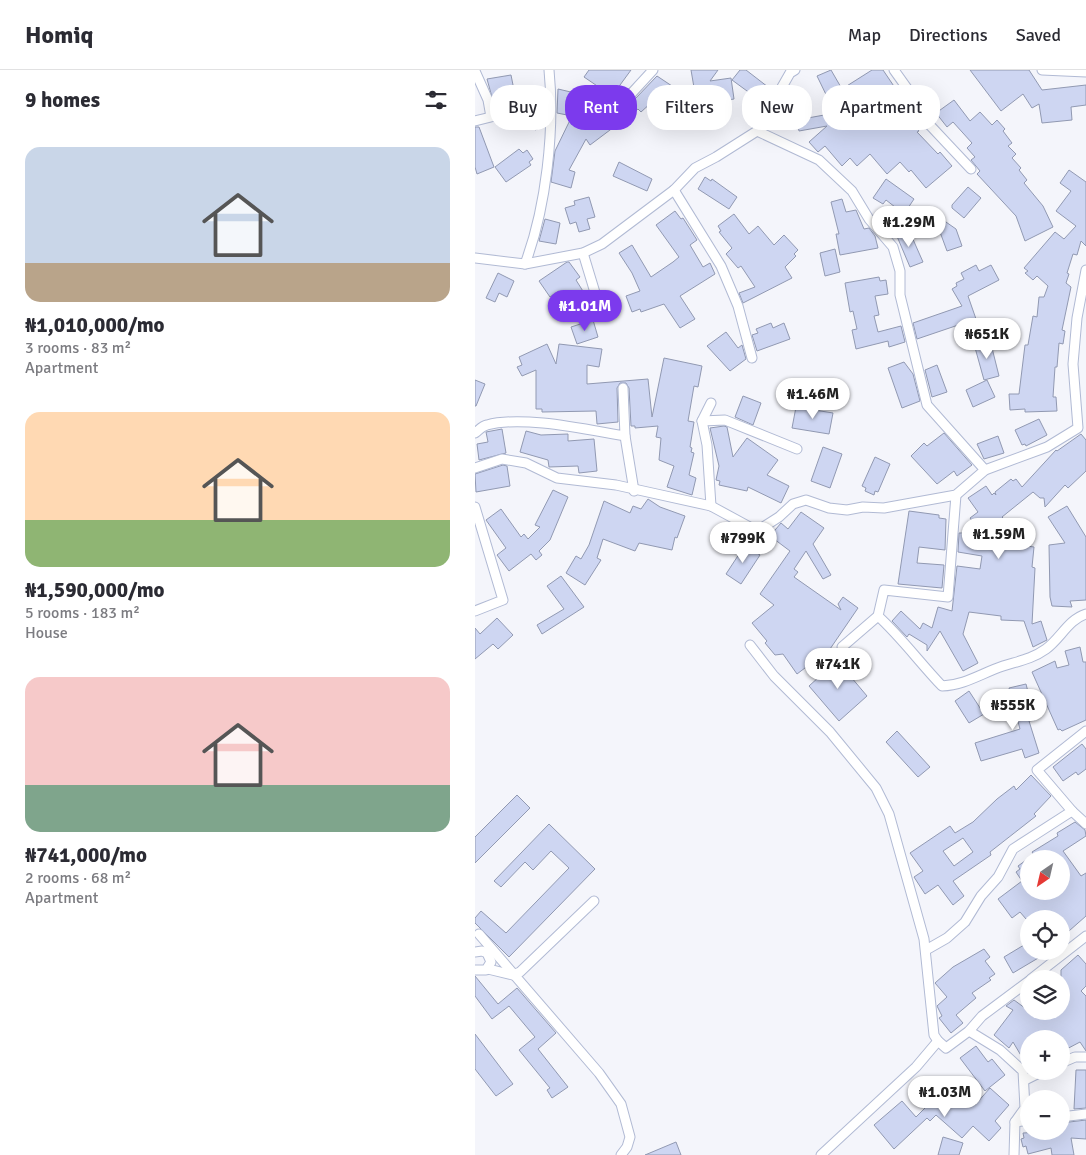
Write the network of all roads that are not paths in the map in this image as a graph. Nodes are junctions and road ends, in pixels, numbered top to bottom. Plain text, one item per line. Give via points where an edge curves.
1 (549, 70) edge
2 (653, 70) edge
3 (795, 70) edge
4 (894, 70) edge
5 (1042, 70) edge
6 (475, 71) edge
7 (1086, 72) edge
8 (637, 87) edge
9 (475, 122) edge
10 (757, 131) junction
11 (971, 169) dead end
12 (674, 190) junction
13 (583, 253) junction
14 (475, 258) edge
15 (525, 264) junction
16 (1086, 270) edge
17 (600, 309) dead end
18 (752, 358) dead end
19 (623, 388) dead end
20 (711, 403) dead end
21 (702, 421) junction
22 (1082, 428) edge
23 (475, 433) edge
24 (625, 436) junction
25 (797, 450) dead end
26 (475, 468) edge
27 (985, 470) junction
28 (634, 491) junction
29 (956, 495) junction
30 (711, 506) junction
31 (475, 507) edge
32 (475, 611) edge
33 (1086, 614) edge
34 (878, 616) junction
35 (750, 645) dead end
36 (842, 647) dead end
37 (1086, 732) edge
38 (1072, 811) junction
39 (1086, 824) edge
40 (594, 901) dead end
41 (477, 933) edge
42 (1086, 936) edge
43 (475, 950) edge
44 (926, 950) junction
45 (488, 969) junction
46 (475, 970) edge
47 (1043, 970) edge
48 (513, 975) junction
49 (1020, 988) edge
50 (969, 1031) junction
51 (938, 1041) junction
52 (1086, 1057) edge
53 (1070, 1059) edge
54 (1020, 1068) edge
55 (1025, 1080) edge
56 (1086, 1114) edge
57 (1070, 1116) edge
58 (1020, 1121) edge
59 (1015, 1122) junction
60 (621, 1155) edge
61 (821, 1155) edge
62 (1014, 1155) edge

1 - 15 street via 550,124 546,168 536,233
2 - 8 street
3 - 10 street
4 - 11 street via 925,120
5 - 7 street
6 - 9 street via 491,117
10 - 12 street via 695,168
10 - 27 street via 819,160 852,191 869,219 893,247 927,405
12 - 13 street via 602,244
12 - 18 street via 721,266 738,306
13 - 15 street
13 - 17 street
14 - 15 street
16 - 22 street via 1073,364
19 - 24 street
20 - 21 street
21 - 25 street via 725,420
21 - 30 street
22 - 27 street via 1047,447
23 - 24 street via 485,425 510,423 569,426
24 - 28 street
26 - 28 street via 502,459 526,463 557,478 616,485
27 - 29 street
28 - 30 street
29 - 30 street via 884,508 847,510 806,500 793,504 757,531
29 - 34 street via 948,597 884,590
31 - 32 street via 503,600
33 - 34 street via 1079,616 1047,648 1025,661 1003,666 956,686 942,686
34 - 36 street
35 - 44 street via 774,676 830,732 876,788 898,840
37 - 38 street via 1037,770
38 - 39 street
38 - 44 street via 1013,849 998,877 965,922
40 - 48 street via 520,972
41 - 43 street
41 - 48 street
42 - 47 street
43 - 45 street via 489,955
44 - 51 street via 934,1035
45 - 46 street
45 - 48 street
48 - 60 street via 599,1073 621,1104 629,1137
49 - 50 street via 982,1016
50 - 51 street via 946,1048
50 - 54 street via 1000,1050
51 - 61 street via 909,1073
52 - 53 street
55 - 59 street via 1025,1108
56 - 57 street
58 - 59 street
59 - 62 street

